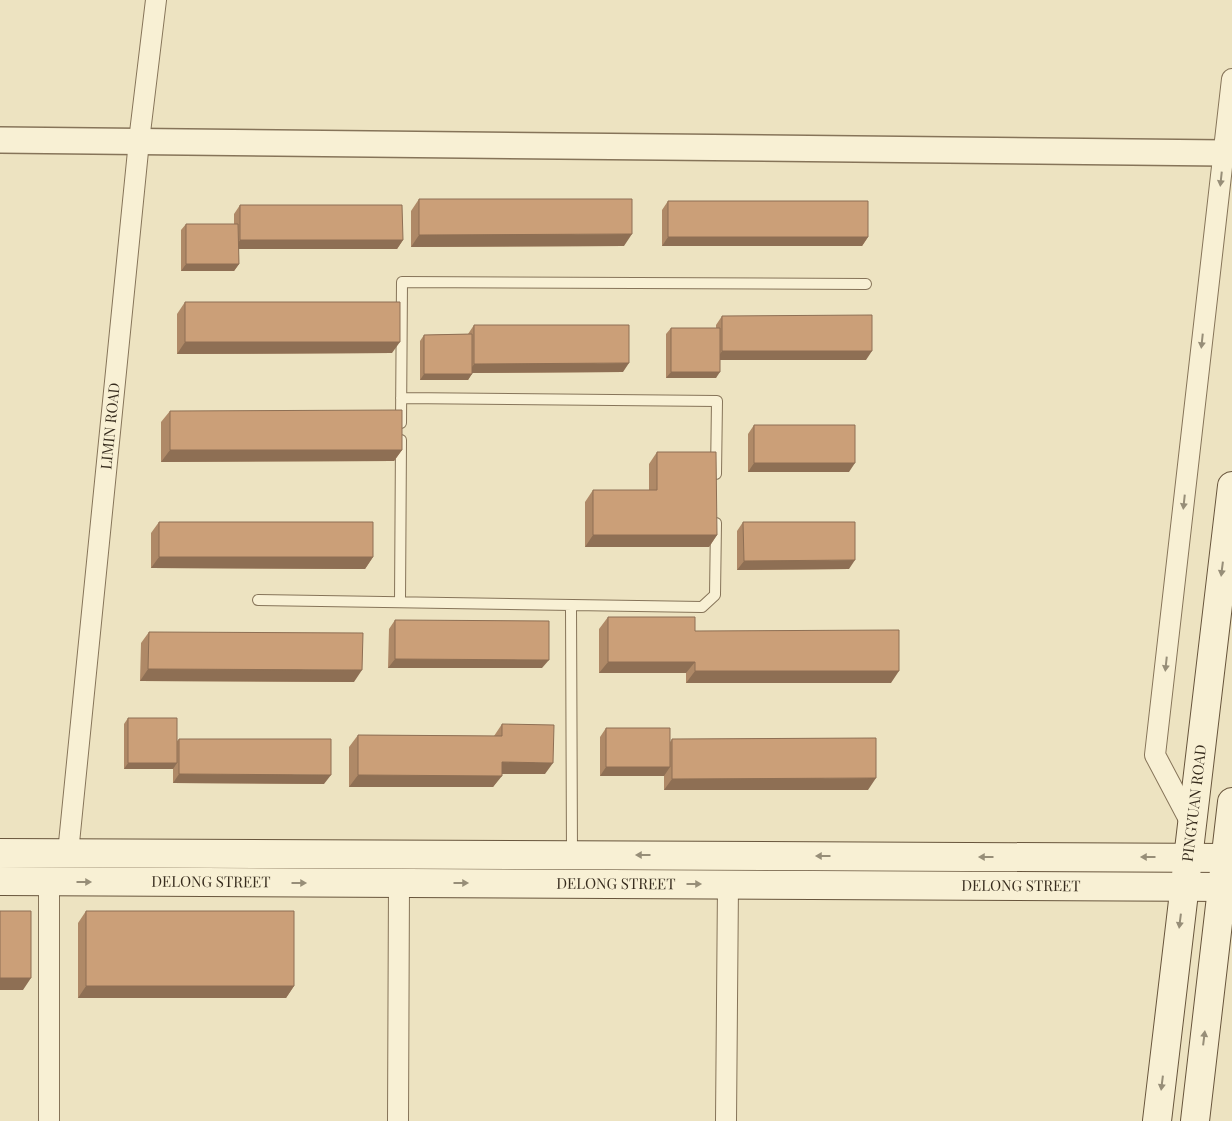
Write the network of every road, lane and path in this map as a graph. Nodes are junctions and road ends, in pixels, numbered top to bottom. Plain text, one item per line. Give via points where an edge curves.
1 (156, 0) edge
2 (1232, 79) edge
3 (0, 140) edge
4 (139, 141) junction
5 (1224, 153) junction
6 (866, 284) dead end
7 (402, 398) junction
8 (1232, 486) edge
9 (716, 489) edge
10 (716, 508) edge
11 (258, 600) dead end
12 (400, 602) junction
13 (571, 606) junction
14 (1232, 802) edge
15 (1192, 825) junction
16 (0, 853) edge
17 (68, 853) junction
18 (572, 855) junction
19 (1188, 857) junction
20 (1229, 858) edge
21 (0, 881) edge
22 (49, 882) junction
23 (399, 883) junction
24 (728, 884) junction
25 (1185, 886) junction
26 (1227, 887) edge
27 (49, 1121) edge
28 (398, 1121) edge
29 (726, 1121) edge
30 (1157, 1121) edge
31 (1195, 1121) edge

1 - 4 street, LIMIN ROAD
2 - 5 street
3 - 4 street
4 - 5 street
4 - 17 street, LIMIN ROAD
5 -> 15 street via 1155,755
6 - 7 lane via 402,282
7 - 9 lane via 717,402
7 - 12 lane
8 -> 15 main road, PINGYUAN ROAD
10 - 13 lane via 715,595 709,603 702,607
11 - 12 lane
12 - 13 lane
13 - 18 lane
14 - 20 main road
15 - 19 main road, PINGYUAN ROAD
16 - 17 main road, DELONG STREET
17 - 18 main road, DELONG STREET
19 -> 18 main road, DELONG STREET
19 - 20 main road, DELONG STREET
19 - 25 main road, PINGYUAN ROAD
20 - 26 main road
21 - 22 main road, DELONG STREET
22 -> 23 main road, DELONG STREET
22 - 27 street
23 -> 24 main road, DELONG STREET
23 - 28 street
24 - 25 main road, DELONG STREET
24 - 29 street
25 - 26 main road, DELONG STREET
25 -> 30 main road, PINGYUAN ROAD
31 -> 26 main road

